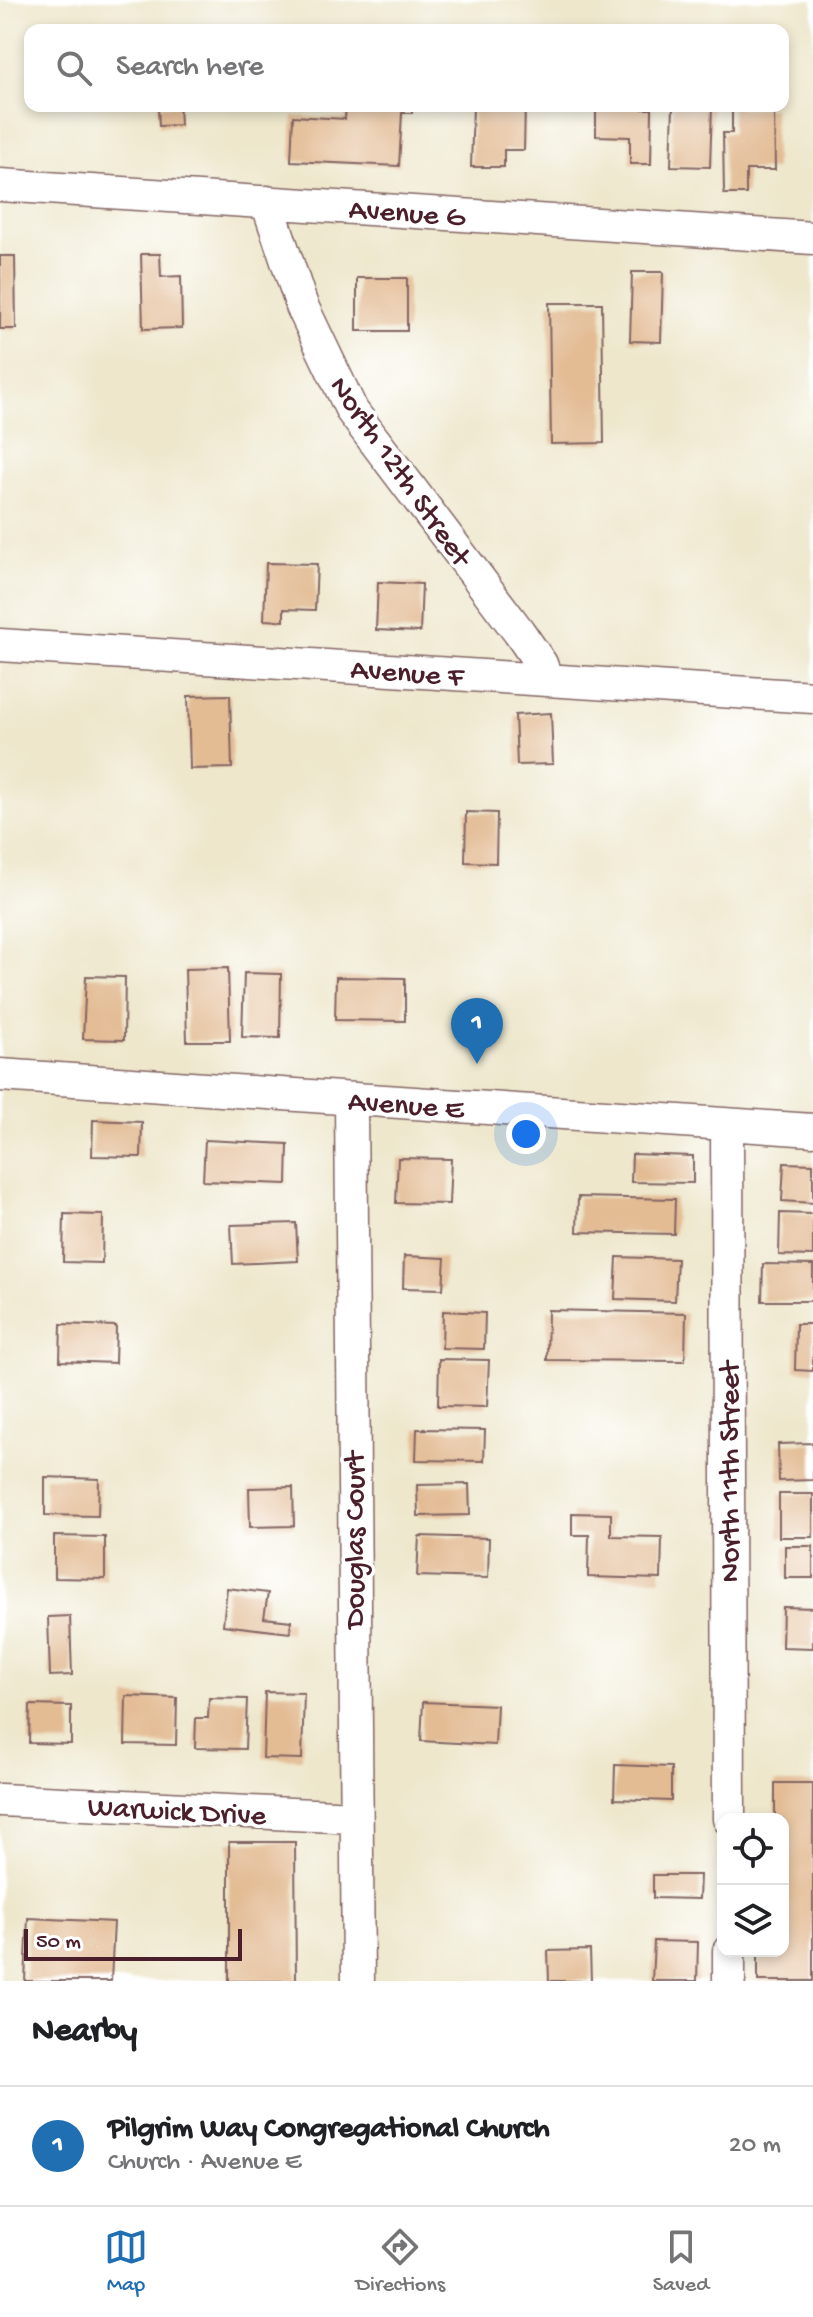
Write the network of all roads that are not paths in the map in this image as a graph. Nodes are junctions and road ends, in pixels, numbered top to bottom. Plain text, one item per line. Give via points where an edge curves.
1 (0, 185) edge
2 (267, 202) junction
3 (813, 238) edge
4 (0, 645) edge
5 (547, 680) junction
6 (813, 697) edge
7 (0, 1075) edge
8 (351, 1100) junction
9 (727, 1126) junction
10 (813, 1130) edge
11 (0, 1800) edge
12 (729, 1813) edge
13 (355, 1817) junction
14 (729, 1957) edge
15 (358, 1981) edge
16 (729, 1981) edge

1 - 2 street, Avenue G
2 - 3 street, Avenue G
2 - 5 street, North 12th Street via 302,306 352,411 519,632
4 - 5 street, Avenue F
5 - 6 street, Avenue F
7 - 8 street, Avenue E
8 - 9 street, Avenue E
8 - 13 street, Douglas Court
9 - 10 street, Avenue E
9 - 12 street, North 11th Street
11 - 13 street, Warwick Drive
13 - 15 street, Douglas Court
14 - 16 street

